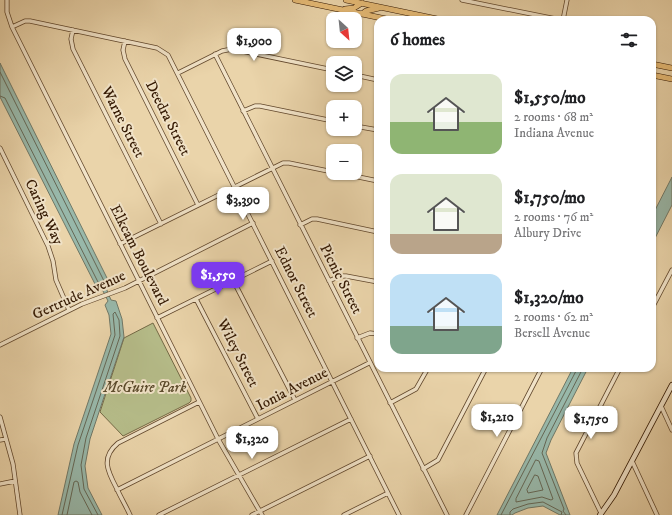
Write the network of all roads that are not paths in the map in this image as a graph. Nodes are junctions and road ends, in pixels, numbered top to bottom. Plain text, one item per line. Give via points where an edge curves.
1 (7, 0) edge
2 (295, 0) edge
3 (346, 0) edge
4 (462, 0) edge
5 (567, 0) edge
6 (362, 3) junction
7 (382, 7) junction
8 (342, 10) junction
9 (352, 12) edge
10 (362, 14) joint
11 (374, 16) edge
12 (424, 16) edge
13 (542, 16) edge
14 (563, 16) edge
15 (12, 27) junction
16 (73, 30) junction
17 (125, 41) junction
18 (215, 54) junction
19 (656, 65) edge
20 (672, 68) edge
21 (326, 69) edge
22 (178, 73) junction
23 (656, 76) edge
24 (362, 77) edge
25 (374, 79) edge
26 (672, 79) edge
27 (243, 111) junction
28 (326, 120) edge
29 (362, 127) edge
30 (374, 129) edge
31 (0, 148) edge
32 (1, 153) edge
33 (272, 168) junction
34 (326, 171) edge
35 (362, 178) edge
36 (374, 180) edge
37 (235, 186) junction
38 (198, 205) junction
39 (253, 223) junction
40 (161, 224) junction
41 (300, 225) junction
42 (374, 231) edge
43 (120, 244) junction
44 (272, 261) junction
45 (672, 272) edge
46 (233, 280) junction
47 (139, 281) junction
48 (329, 281) junction
49 (374, 281) edge
50 (196, 299) junction
51 (656, 301) edge
52 (69, 310) junction
53 (157, 318) junction
54 (374, 334) edge
55 (357, 338) junction
56 (0, 345) edge
57 (370, 363) junction
58 (374, 371) edge
59 (374, 372) edge
60 (426, 372) edge
61 (484, 372) edge
62 (540, 372) edge
63 (618, 372) edge
64 (332, 382) junction
65 (672, 385) edge
66 (295, 400) junction
67 (200, 402) junction
68 (390, 403) junction
69 (661, 406) junction
70 (0, 417) edge
71 (351, 418) junction
72 (258, 419) junction
73 (672, 430) edge
74 (6, 439) junction
75 (218, 439) junction
76 (0, 440) edge
77 (370, 456) junction
78 (632, 461) junction
79 (423, 469) junction
80 (239, 475) junction
81 (15, 481) junction
82 (0, 484) edge
83 (117, 490) junction
84 (388, 493) junction
85 (260, 511) junction
86 (600, 514) edge
87 (20, 515) edge
88 (130, 515) edge
89 (160, 515) edge
90 (252, 515) edge
91 (262, 515) edge
92 (344, 515) edge
93 (399, 515) edge
94 (447, 515) edge
95 (466, 515) edge
96 (658, 515) edge

1 - 15 street, Elkcam Boulevard via 7,12
2 - 8 main road
3 - 6 main road
4 - 13 street
5 - 14 street
6 - 7 main road
6 - 8 main road via 354,8
7 - 10 main road
7 - 12 main road
8 - 9 main road
10 - 11 main road
15 - 16 street, Ednor Street via 30,21
15 - 43 street, Elkcam Boulevard
16 - 17 street, Ednor Street
16 - 40 street, Warne Street via 73,48
17 - 22 street, Ednor Street via 161,49 168,55
17 - 38 street, Deedra Street via 125,59
18 - 21 street via 232,49
18 - 22 street
18 - 27 street, Picnic Street
19 - 20 main road
22 - 37 street, Ednor Street
23 - 26 main road
24 - 25 street
27 - 28 street via 260,106
27 - 33 street, Picnic Street
29 - 30 street
31 - 32 street, Caring Way
32 - 52 street, Caring Way via 48,246 56,280
33 - 34 street via 289,163
33 - 37 street
33 - 41 street, Picnic Street
35 - 36 street
37 - 38 street
37 - 39 street, Ednor Street
38 - 40 street
39 - 44 street, Ednor Street
39 - 47 street, Gertrude Avenue
40 - 43 street
41 - 42 street via 318,219
41 - 48 street, Picnic Street
43 - 47 street, Elkcam Boulevard
44 - 46 street
44 - 64 street, Ednor Street
45 - 51 street
46 - 50 street
46 - 66 street
47 - 52 street, Gertrude Avenue
47 - 53 street, Elkcam Boulevard
48 - 49 street via 346,276
48 - 55 street, Picnic Street
50 - 53 street
50 - 72 street, Wiley Street
52 - 56 street, Gertrude Avenue
53 - 67 street, Elkcam Boulevard
54 - 55 street
55 - 57 street, Picnic Street
57 - 58 street, Picnic Street
57 - 64 street, Ionia Avenue
59 - 68 street, Picnic Street
60 - 68 street via 416,389
61 - 79 street via 438,460
62 - 95 street
63 - 86 street via 576,453 577,463
64 - 66 street, Ionia Avenue
64 - 71 street, Ednor Street
65 - 69 street
66 - 72 street, Ionia Avenue
67 - 75 street, Elkcam Boulevard
67 - 83 street via 118,443 111,450 107,463 108,470
68 - 79 street, Picnic Street
69 - 73 street
69 - 78 street
70 - 74 street
71 - 77 street, Ednor Street
71 - 80 street
72 - 75 street, Ionia Avenue
74 - 76 street
74 - 81 street
75 - 80 street, Elkcam Boulevard
75 - 83 street, Ionia Avenue
77 - 84 street, Ednor Street
77 - 85 street
78 - 86 street via 614,495
78 - 96 street
79 - 94 street, Picnic Street
80 - 85 street, Elkcam Boulevard
80 - 89 street
81 - 82 street
81 - 87 street
83 - 88 street
84 - 92 street
84 - 93 street, Ednor Street
85 - 90 street
85 - 91 street, Elkcam Boulevard

